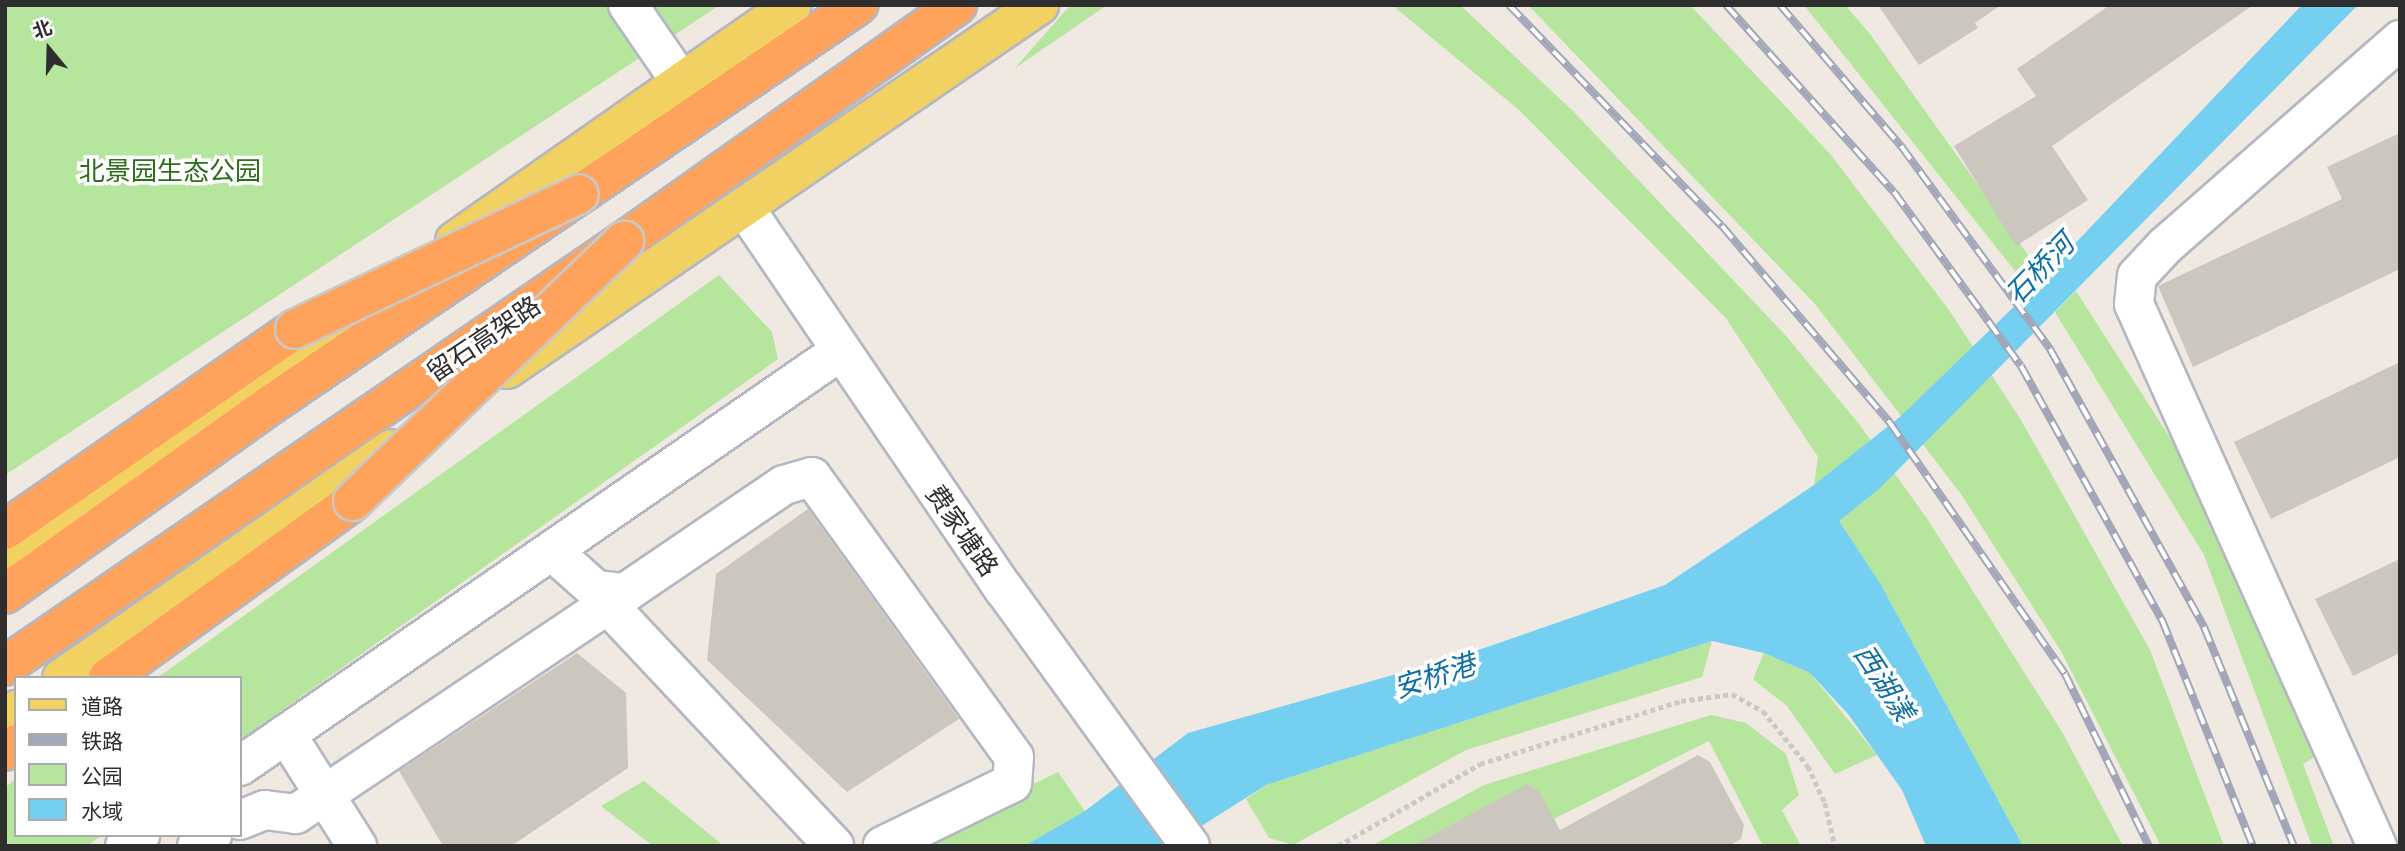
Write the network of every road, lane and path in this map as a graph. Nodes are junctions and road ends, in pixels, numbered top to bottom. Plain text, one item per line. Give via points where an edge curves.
1 (628, 5) edge
2 (792, 5) edge
3 (858, 5) edge
4 (957, 5) edge
5 (1039, 5) edge
6 (2400, 40) edge
7 (681, 82) junction
8 (579, 194) junction
9 (744, 207) junction
10 (624, 242) junction
11 (839, 352) junction
12 (5, 530) edge
13 (552, 551) junction
14 (5, 562) edge
15 (5, 594) edge
16 (616, 599) junction
17 (5, 666) edge
18 (65, 676) edge
19 (111, 676) edge
20 (286, 734) junction
21 (242, 765) edge
22 (325, 795) junction
23 (242, 819) edge
24 (357, 846) edge
25 (834, 846) edge
26 (883, 846) edge
27 (1189, 846) edge
28 (1338, 846) edge
29 (1835, 846) edge
30 (2377, 846) edge

1 - 7 street
2 - 7 main road
3 - 8 highway
4 - 10 highway, 留石高架路
5 - 9 main road
6 - 30 street via 2165,246 2137,276 2134,304
7 - 14 main road
8 - 12 highway, bridge via 295,329
8 - 15 highway, bridge
9 - 11 street, 费家塘路
9 - 18 main road
10 - 17 highway, 留石高架路, bridge
10 - 19 highway, bridge via 353,501
11 - 13 street
11 - 27 street, 费家塘路
13 - 16 street via 596,590
13 - 20 street
16 - 22 street
16 - 25 street
16 - 26 street via 784,485 812,477 1014,757 1012,783
20 - 21 street
20 - 22 street
22 - 23 street via 296,814 265,810
22 - 24 street
28 - 29 path via 1480,764 1681,701 1732,694 1763,711 1808,766 1825,803

